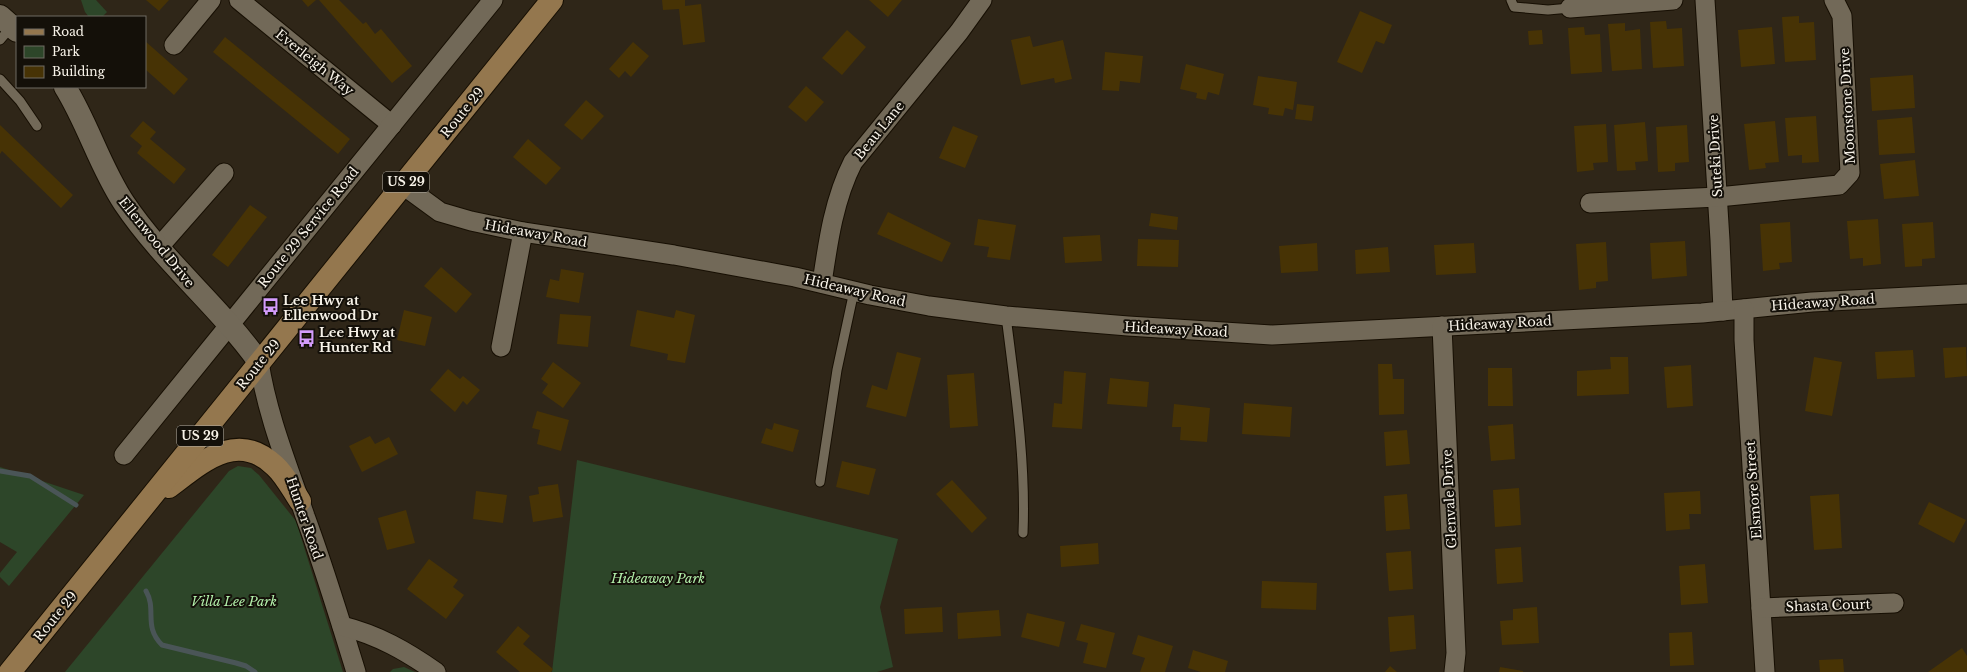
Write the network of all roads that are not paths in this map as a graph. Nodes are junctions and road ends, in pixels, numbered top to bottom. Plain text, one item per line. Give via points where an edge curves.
1 (211, 0) edge
2 (239, 0) edge
3 (493, 0) edge
4 (552, 0) edge
5 (982, 0) edge
6 (1511, 0) edge
7 (1673, 0) edge
8 (1705, 0) edge
9 (1834, 0) edge
10 (1570, 8) joint
11 (174, 45) dead end
12 (0, 79) edge
13 (66, 88) edge
14 (392, 124) junction
15 (37, 126) dead end
16 (224, 173) dead end
17 (404, 185) junction
18 (1718, 197) junction
19 (1590, 203) dead end
20 (523, 232) junction
21 (158, 248) junction
22 (822, 283) junction
23 (854, 291) junction
24 (1967, 294) edge
25 (1744, 309) junction
26 (1723, 311) junction
27 (1006, 316) junction
28 (230, 325) junction
29 (1442, 326) junction
30 (501, 347) dead end
31 (259, 362) junction
32 (124, 455) dead end
33 (820, 482) dead end
34 (300, 501) junction
35 (141, 509) junction
36 (1023, 533) dead end
37 (1894, 603) dead end
38 (1761, 608) junction
39 (342, 626) junction
40 (10, 672) edge
41 (356, 672) edge
42 (436, 672) edge
43 (1454, 672) edge
44 (1765, 672) edge

1 - 11 street
2 - 14 street, Everleigh Way
3 - 14 street, Route 29 Service Road
4 - 17 main road, Route 29 / US 29
5 - 22 street, Beau Lane via 854,162 838,200
6 - 10 lane via 1514,7 1548,10
7 - 10 street
8 - 18 street, Suteki Drive
9 - 18 street, Moonstone Drive via 1842,16 1850,172 1839,185
12 - 15 lane via 20,101
13 - 21 street, Ellenwood Drive via 113,184
14 - 28 street, Route 29 Service Road
16 - 21 street
17 - 20 street, Hideaway Road via 440,212
17 - 31 main road, Route 29 / US 29
18 - 19 street, Moonstone Drive
18 - 26 street, Suteki Drive
20 - 22 street, Hideaway Road via 674,255
20 - 30 street
21 - 28 street, Ellenwood Drive
22 - 23 street, Hideaway Road
23 - 27 street, Hideaway Road via 930,306
23 - 33 lane
24 - 25 street, Hideaway Road via 1812,302
25 - 26 street, Hideaway Road
25 - 38 street, Elsmore Street
26 - 29 street, Hideaway Road
27 - 29 street, Hideaway Road via 1272,334
27 - 36 lane via 1021,446 1025,500
28 - 31 street, Ellenwood Drive
28 - 32 street, Route 29 Service Road
29 - 43 street, Glenvale Drive via 1456,653
31 - 34 street, Hunter Road via 263,390
31 - 35 main road, Route 29 / US 29
34 - 35 main road via 277,467 269,460 249,450 232,450 222,452 200,464
34 - 39 street, Hunter Road
35 - 40 main road, Route 29 / US 29
37 - 38 street, Shasta Court
38 - 44 street, Elsmore Street
39 - 41 street, Hunter Road
39 - 42 street via 383,639

